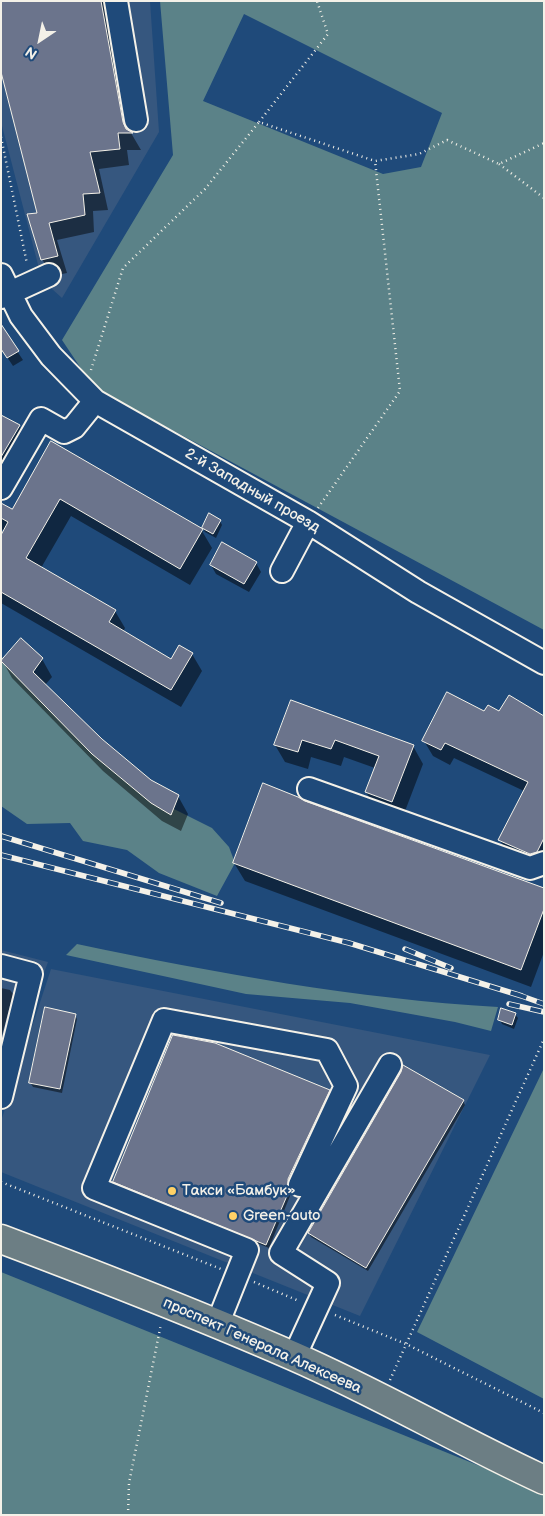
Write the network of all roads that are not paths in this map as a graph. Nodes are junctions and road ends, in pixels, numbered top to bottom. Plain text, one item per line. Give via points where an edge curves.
1 (116, 1) edge
2 (136, 120) dead end
3 (39, 279) road end
4 (4, 288) edge
5 (90, 396) junction
6 (1, 488) edge
7 (308, 522) junction
8 (282, 571) dead end
9 (544, 663) edge
10 (308, 789) dead end
11 (544, 863) edge
12 (1, 966) edge
13 (390, 1065) dead end
14 (1, 1097) edge
15 (300, 1185) dead end
16 (1, 1239) edge
17 (218, 1325) junction
18 (294, 1357) junction
19 (544, 1480) edge

1 - 2 street
3 - 4 street
4 - 5 street, 2-й Западный проезд via 20,316
5 - 6 street via 74,427 64,432 41,419
5 - 7 street, 2-й Западный проезд
7 - 8 street
7 - 9 street, 2-й Западный проезд via 418,592
10 - 11 street via 530,868
12 - 14 street via 31,974
13 - 18 street via 281,1253 328,1283
15 - 17 street via 346,1086 327,1050 164,1020 94,1188 247,1250
16 - 17 main road, проспект Генерала Алексеева
17 - 18 main road, проспект Генерала Алексеева
18 - 19 main road, проспект Генерала Алексеева

